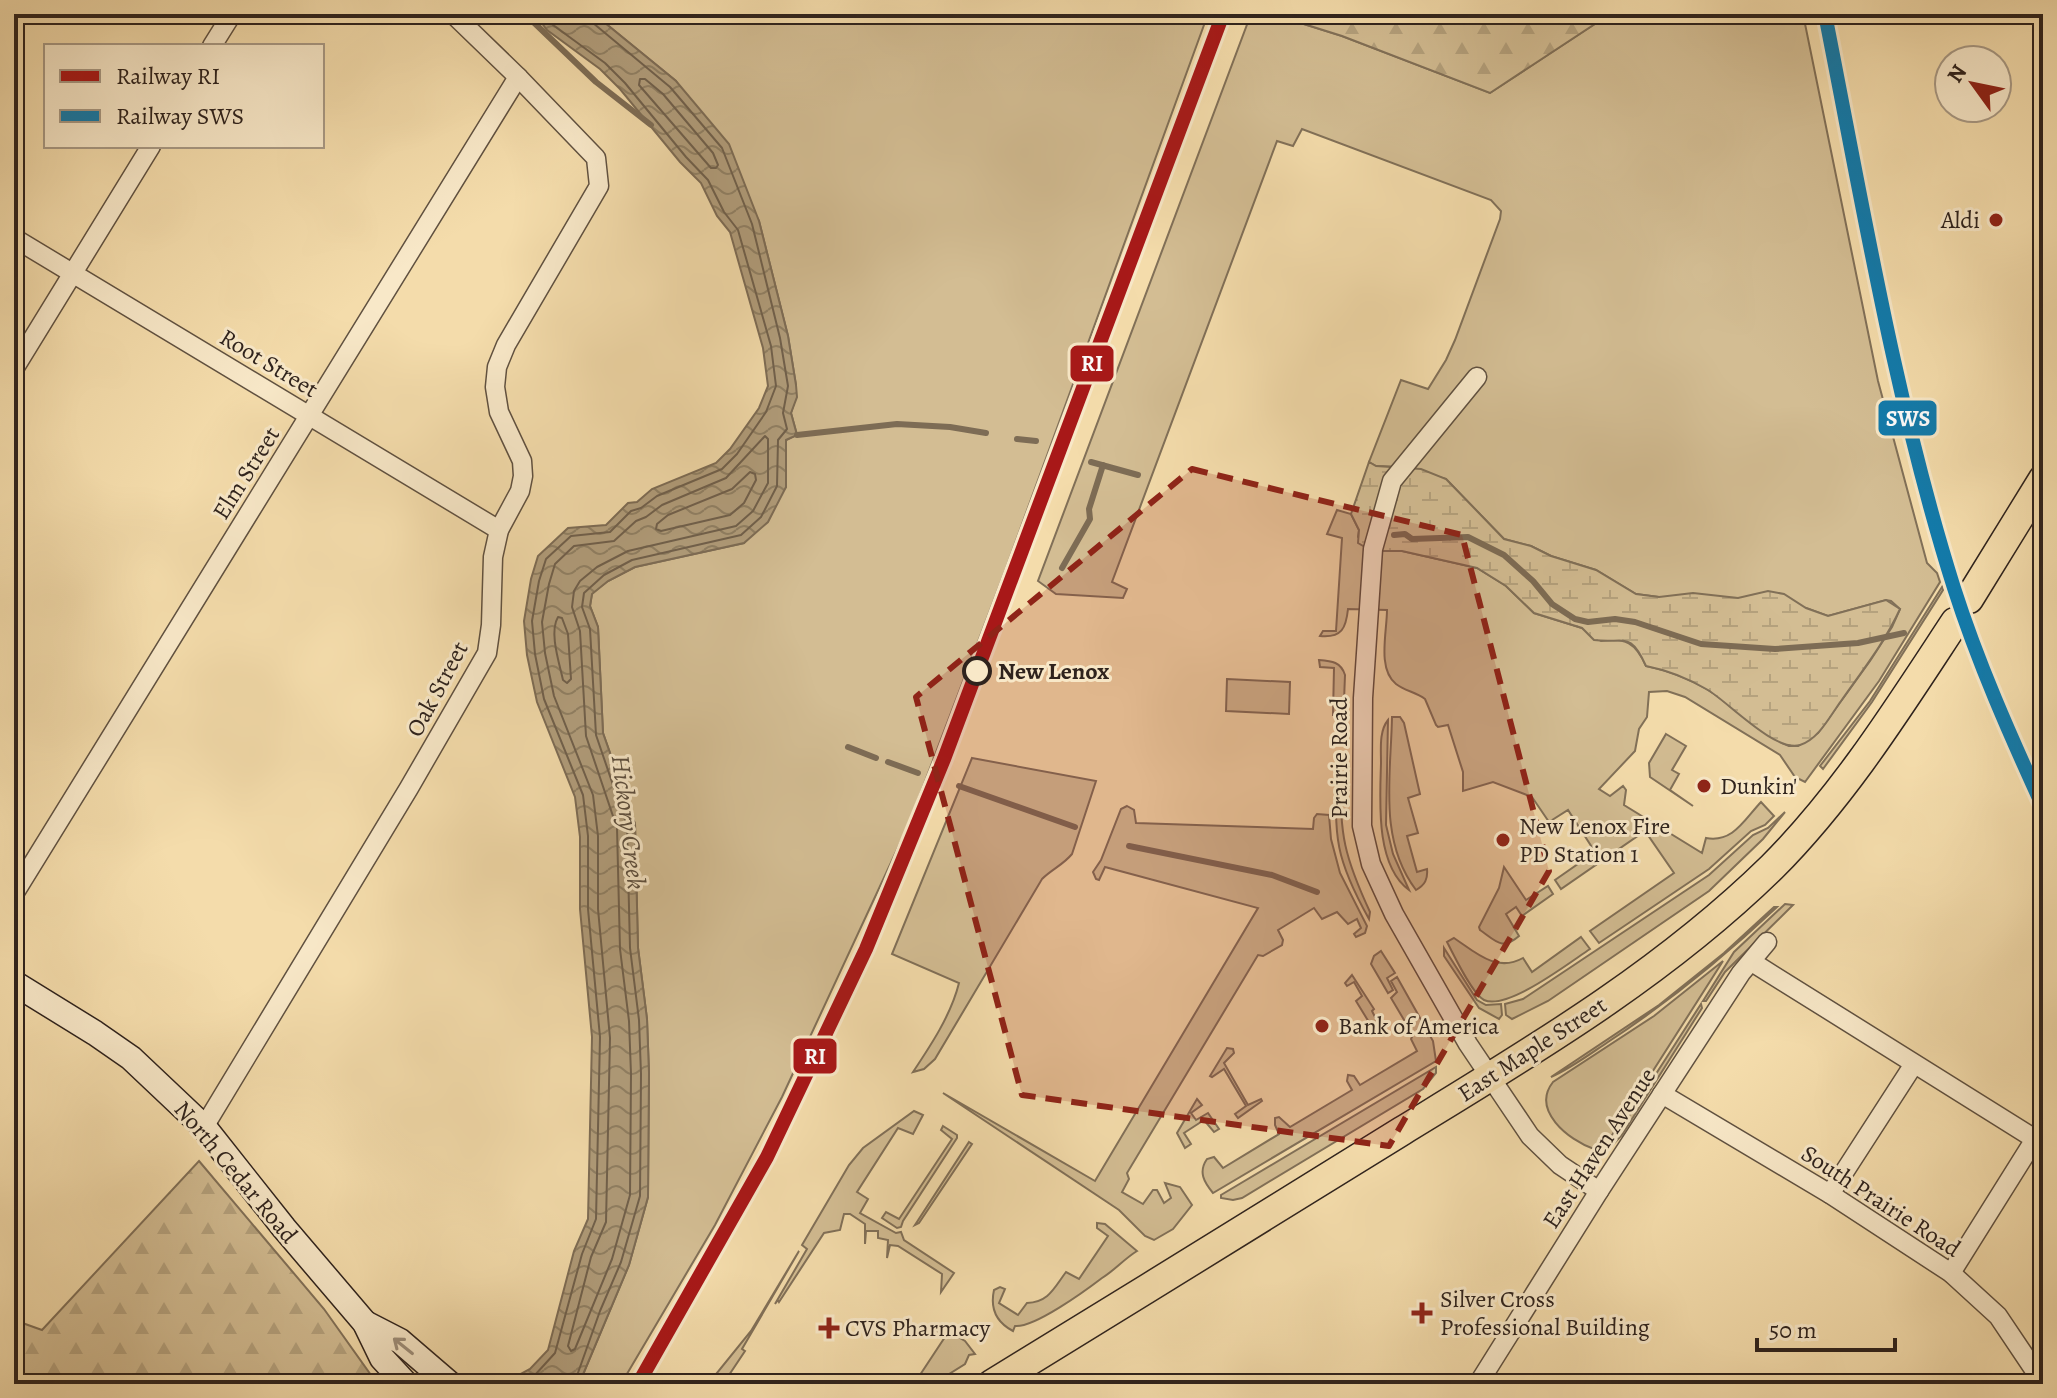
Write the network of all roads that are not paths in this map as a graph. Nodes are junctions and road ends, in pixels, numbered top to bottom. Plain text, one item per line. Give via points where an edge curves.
1 (232, 14) edge
2 (453, 14) edge
3 (213, 44) edge
4 (518, 77) junction
5 (150, 148) edge
6 (14, 238) edge
7 (72, 273) junction
8 (14, 369) edge
9 (1477, 377) dead end
10 (310, 415) junction
11 (2043, 479) edge
12 (499, 530) junction
13 (14, 894) edge
14 (1767, 942) dead end
15 (1752, 962) junction
16 (14, 983) edge
17 (1914, 1064) junction
18 (1490, 1077) junction
19 (1662, 1094) junction
20 (204, 1127) junction
21 (1599, 1191) junction
22 (1830, 1194) junction
23 (1951, 1273) junction
24 (365, 1323) junction
25 (1010, 1376) edge
26 (444, 1380) edge
27 (2043, 1383) edge
28 (406, 1384) edge
29 (1478, 1384) edge

1 - 3 street
2 - 4 street
4 - 10 street, Elm Street
4 - 12 street, Oak Street via 596,158 599,186 497,367 499,412 522,461 523,476
5 - 7 street
6 - 7 street, Root Street
7 - 8 street
7 - 10 street, Root Street
9 - 18 street, Prairie Road via 1392,481 1373,549 1362,815 1371,864 1394,914
10 - 12 street, Root Street
10 - 13 street, Elm Street
11 - 18 main road, East Maple Street via 1867,754 1771,867 1696,935 1599,1008
12 - 20 street, Oak Street via 487,653
14 - 15 street, East Haven Avenue
15 - 17 street
15 - 19 street, East Haven Avenue
16 - 20 street, North Cedar Road via 131,1058
17 - 22 street
17 - 23 street via 2035,1139
18 - 21 street, Prairie Road via 1530,1136
18 - 25 main road, East Maple Street
19 - 21 street, East Haven Avenue
19 - 22 street, South Prairie Road
20 - 24 street, North Cedar Road
21 - 29 street, East Haven Avenue
22 - 23 street, South Prairie Road
23 - 27 street, South Prairie Road via 1998,1316
26 -> 24 street, North Cedar Road via 400,1341
24 - 28 street, North Cedar Road via 382,1358

